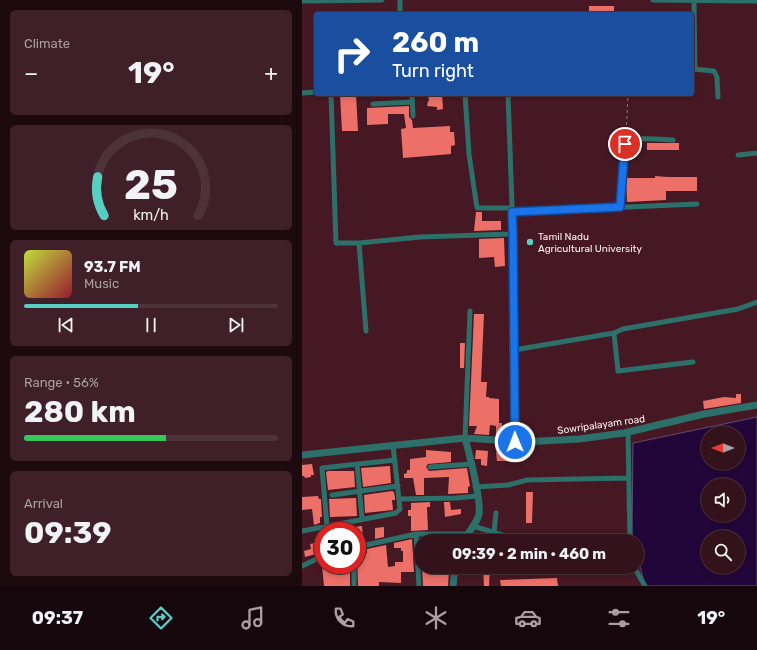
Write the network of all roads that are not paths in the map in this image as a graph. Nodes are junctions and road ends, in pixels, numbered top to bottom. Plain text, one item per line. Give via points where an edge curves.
1 (382, 0) edge
2 (400, 0) edge
3 (653, 0) edge
4 (728, 0) edge
5 (302, 1) edge
6 (694, 1) edge
7 (757, 1) edge
8 (400, 12) edge
9 (694, 12) edge
10 (694, 69) edge
11 (314, 92) edge
12 (302, 93) edge
13 (331, 96) edge
14 (412, 96) edge
15 (465, 96) edge
16 (508, 96) edge
17 (718, 97) dead end
18 (412, 102) junction
19 (373, 104) dead end
20 (413, 116) dead end
21 (673, 140) dead end
22 (757, 153) edge
23 (738, 155) dead end
24 (697, 204) dead end
25 (620, 207) junction
26 (511, 210) junction
27 (513, 234) junction
28 (359, 243) junction
29 (757, 302) edge
30 (470, 312) dead end
31 (366, 332) dead end
32 (614, 333) junction
33 (514, 350) junction
34 (693, 362) dead end
35 (757, 405) edge
36 (628, 432) junction
37 (465, 438) junction
38 (515, 442) junction
39 (393, 445) junction
40 (302, 455) edge
41 (395, 460) junction
42 (357, 464) junction
43 (472, 464) junction
44 (430, 467) dead end
45 (628, 478) junction
46 (398, 486) junction
47 (475, 487) junction
48 (359, 491) junction
49 (332, 495) dead end
50 (477, 496) junction
51 (400, 499) junction
52 (496, 512) dead end
53 (362, 519) junction
54 (326, 522) edge
55 (347, 522) edge
56 (473, 526) junction
57 (314, 528) edge
58 (302, 531) edge
59 (494, 532) junction
60 (414, 534) edge
61 (467, 534) edge
62 (500, 534) edge
63 (630, 534) edge
64 (366, 545) edge
65 (314, 560) edge
66 (302, 566) edge
67 (354, 574) edge
68 (418, 574) edge
69 (454, 574) edge
70 (638, 574) edge
71 (354, 586) edge
72 (419, 586) edge
73 (453, 586) edge
74 (645, 586) edge

1 - 5 street
2 - 8 street
3 - 6 street
4 - 6 street
4 - 7 street
6 - 9 street
10 - 17 street via 714,71 717,77
11 - 12 street
13 - 28 street via 336,243
14 - 18 street
15 - 26 street via 469,154 477,208
16 - 26 street
18 - 19 street
18 - 20 street
21 - 25 street via 636,139 625,144
22 - 23 street
24 - 25 street
25 - 26 street
26 - 27 street
27 - 28 street via 420,237
27 - 33 street
28 - 31 street
29 - 32 street via 738,309 623,329
30 - 37 street
32 - 33 street
32 - 34 street via 618,371
33 - 38 street
35 - 36 street, Sowripalayam road via 704,414
36 - 38 street, Sowripalayam road via 579,439
36 - 45 street
37 - 38 street, Sowripalayam road
37 - 39 street, Sowripalayam road
37 - 43 street
39 - 40 street, Sowripalayam road
39 - 41 street
41 - 42 street
41 - 46 street
42 - 48 street
42 - 54 street via 322,468
43 - 44 street
43 - 47 street
45 - 47 street via 527,480 508,485
45 - 63 street
46 - 48 street
46 - 51 street
47 - 50 street
48 - 49 street
48 - 53 street
50 - 51 street
50 - 56 street via 479,515
51 - 53 street via 400,509 396,513
52 - 59 street
53 - 55 street
56 - 59 street
56 - 61 street
57 - 58 street
59 - 62 street
60 - 64 street
65 - 66 street
67 - 71 street
68 - 72 street
69 - 73 street
70 - 74 street

